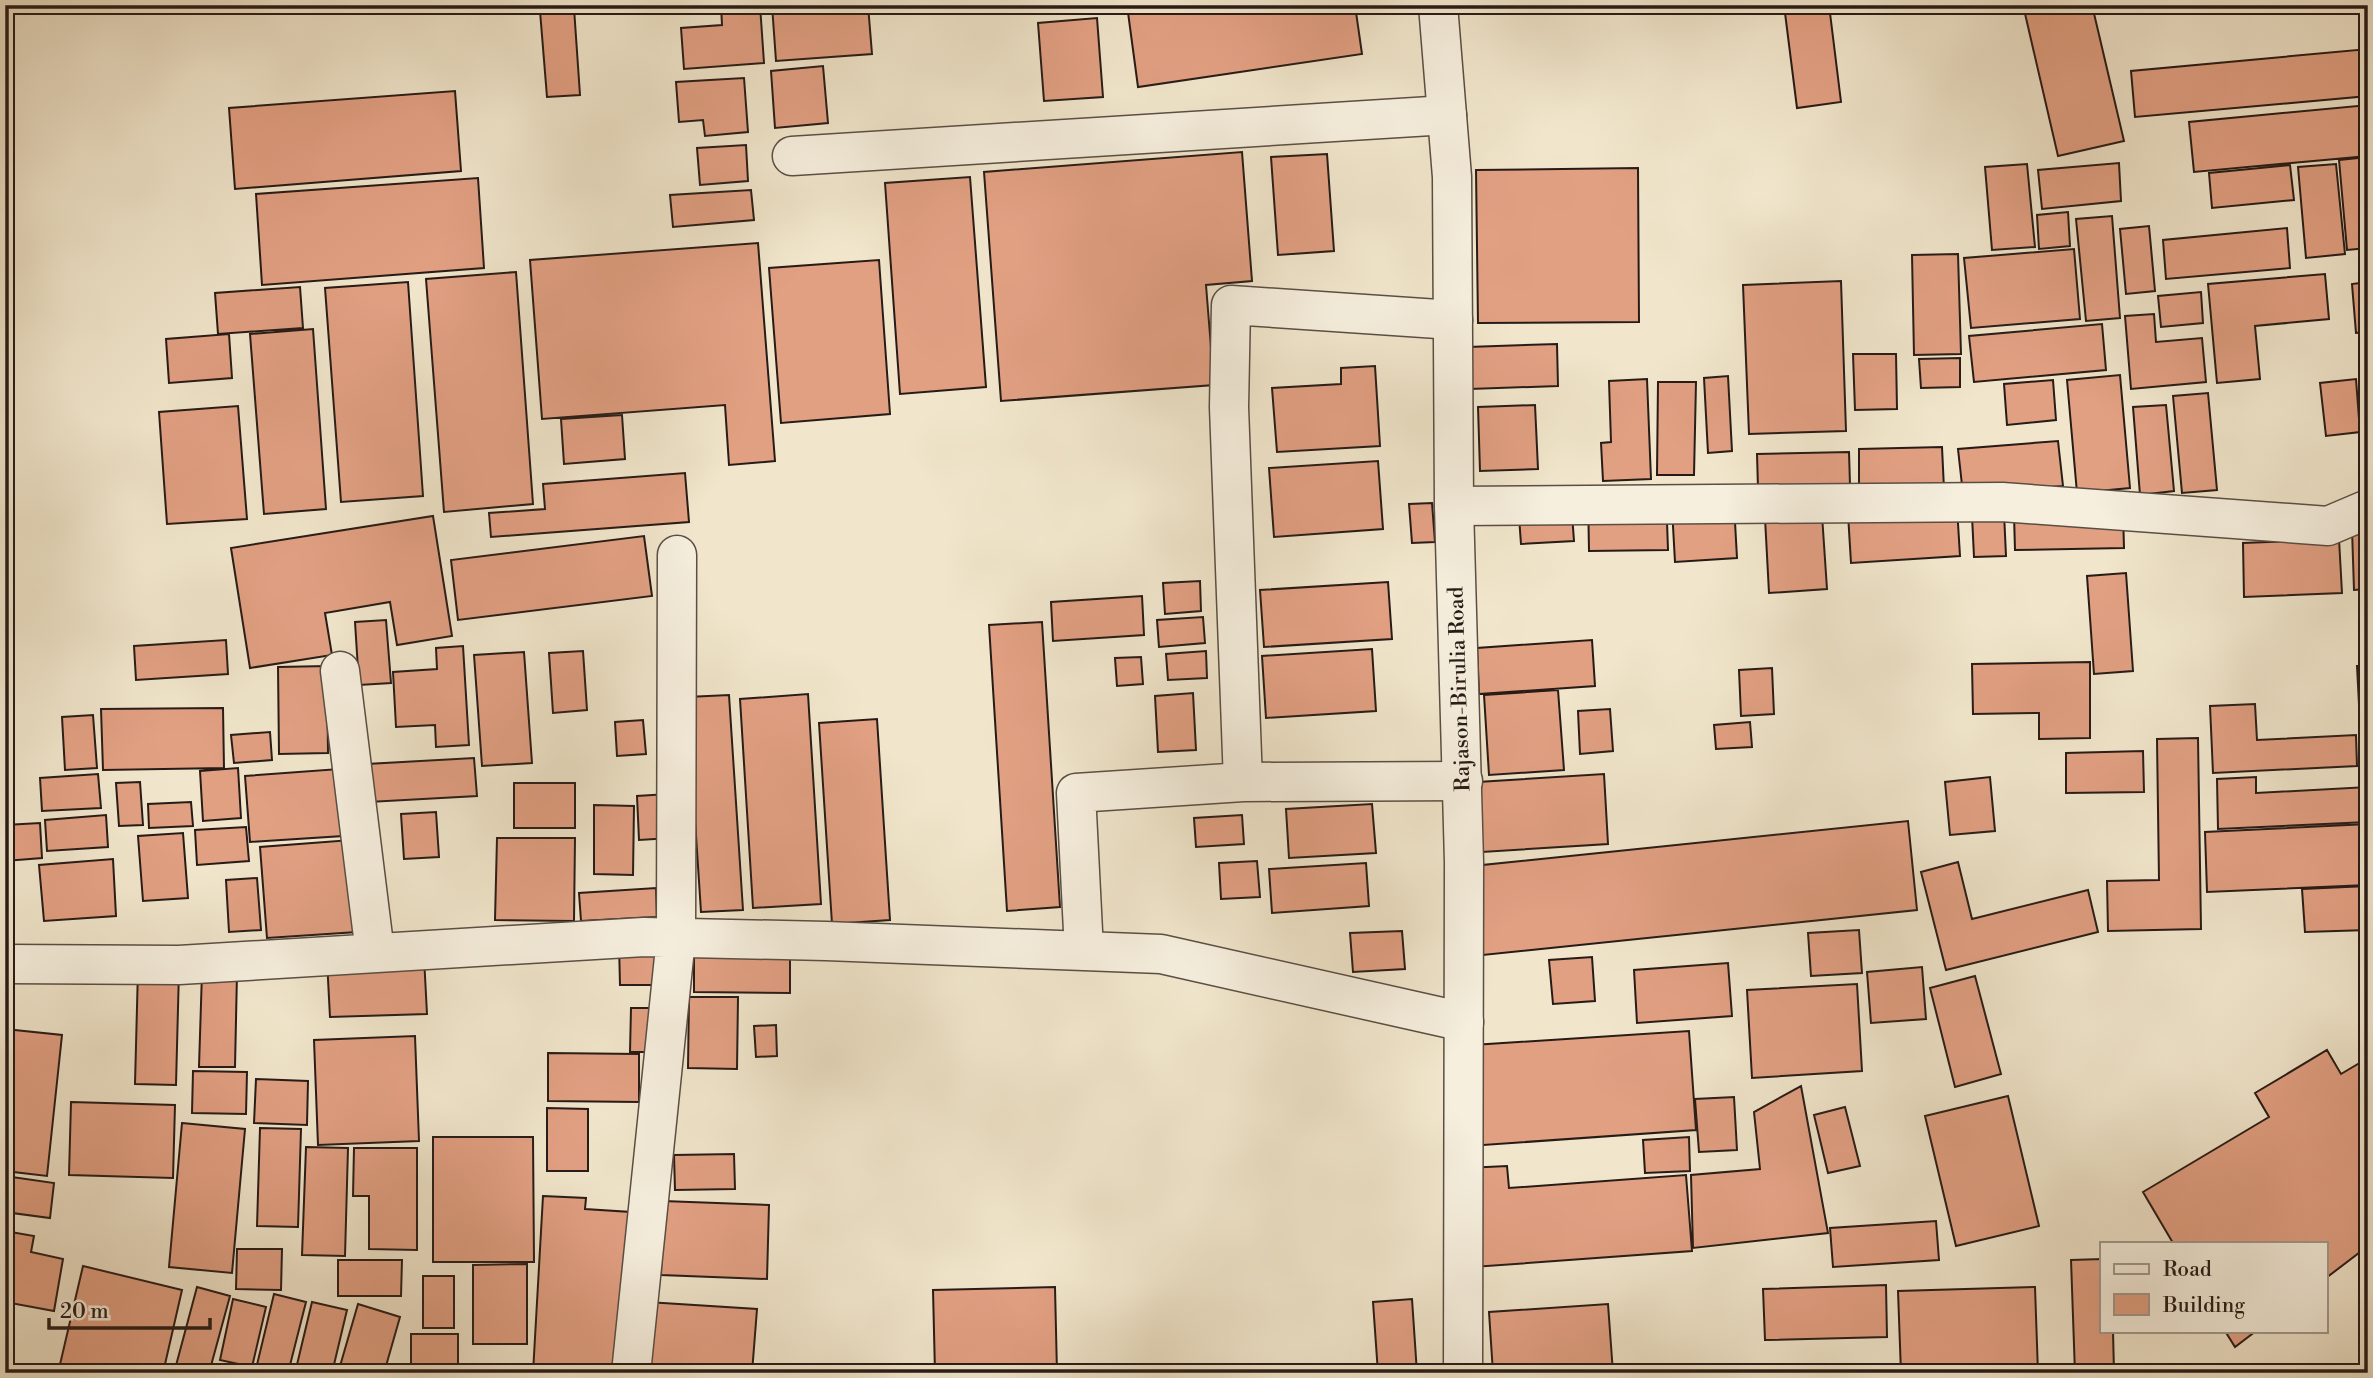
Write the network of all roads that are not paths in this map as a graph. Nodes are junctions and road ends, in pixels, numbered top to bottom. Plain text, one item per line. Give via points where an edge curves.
1 (1438, 5) edge
2 (1447, 115) junction
3 (792, 156) dead end
4 (1453, 320) junction
5 (1454, 506) junction
6 (2368, 509) edge
7 (677, 555) dead end
8 (340, 671) dead end
9 (1463, 781) junction
10 (1243, 782) junction
11 (676, 938) junction
12 (1084, 951) junction
13 (375, 953) junction
14 (5, 964) edge
15 (1464, 1021) junction
16 (631, 1373) edge
17 (1463, 1373) edge

1 - 2 street, Rajason-Birulia Road
2 - 3 street
2 - 4 street, Rajason-Birulia Road
4 - 5 street, Rajason-Birulia Road
4 - 10 street via 1231,305 1229,407
5 - 6 street via 2002,502 2328,526
5 - 9 street, Rajason-Birulia Road
7 - 11 street
8 - 13 street
9 - 10 street
9 - 15 street, Rajason-Birulia Road
10 - 12 street via 1076,793
11 - 12 street
11 - 13 street
11 - 16 street
12 - 15 street via 1161,954
13 - 14 street via 179,965
15 - 17 street, Rajason-Birulia Road

